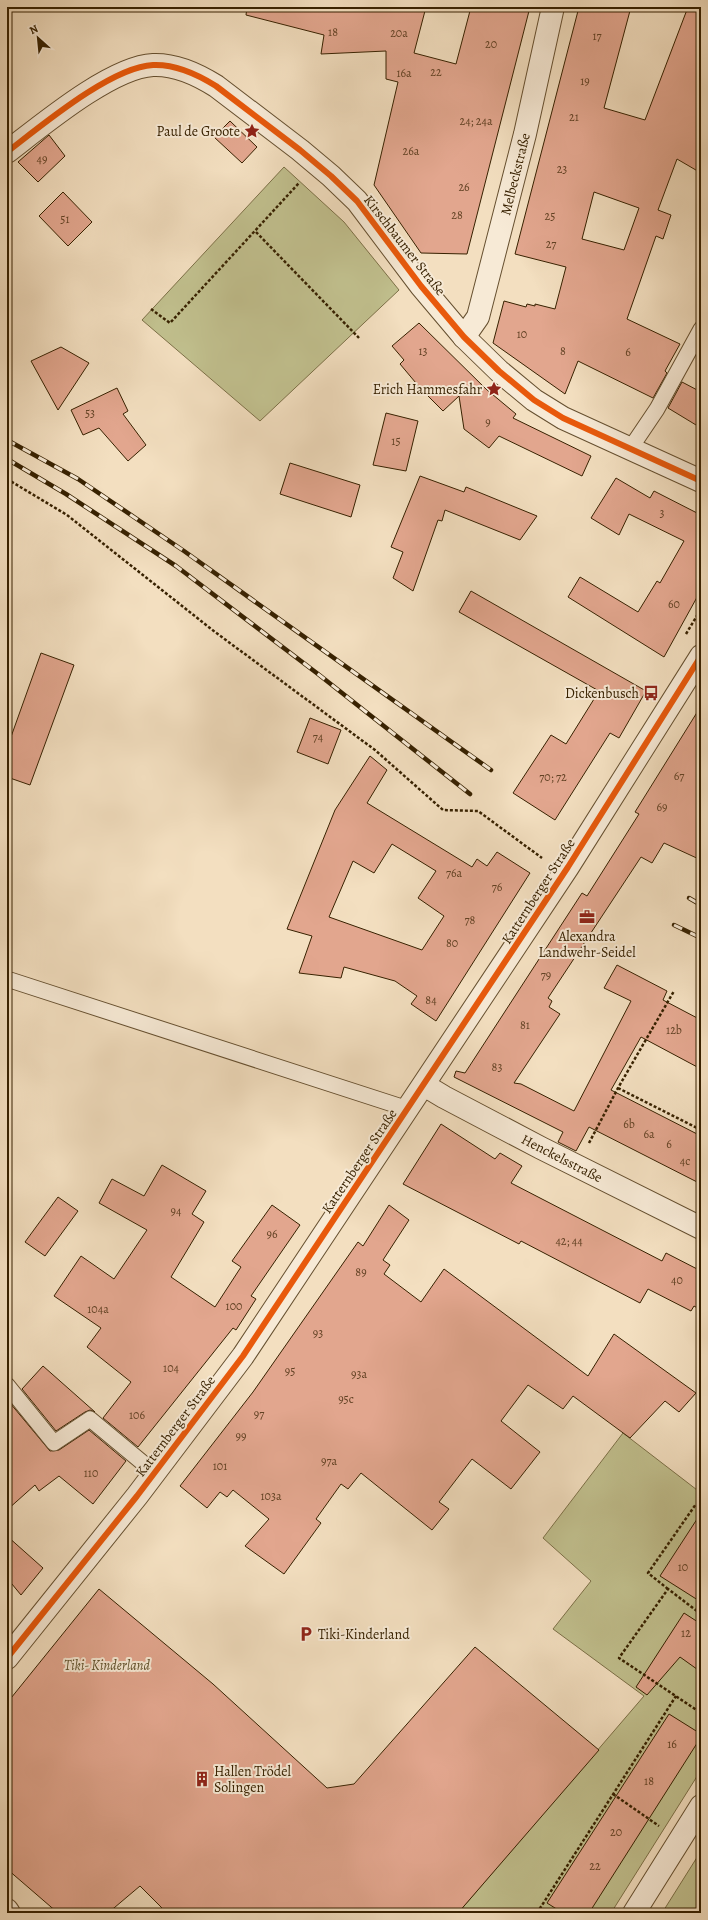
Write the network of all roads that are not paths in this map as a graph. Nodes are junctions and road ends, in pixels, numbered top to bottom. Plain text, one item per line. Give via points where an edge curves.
1 (553, 7) edge
2 (7, 152) edge
3 (701, 329) edge
4 (464, 337) junction
5 (630, 449) junction
6 (701, 481) edge
7 (701, 656) edge
8 (7, 979) edge
9 (424, 1085) junction
10 (408, 1109) junction
11 (701, 1228) edge
12 (7, 1385) edge
13 (155, 1473) junction
14 (7, 1658) edge
15 (701, 1806) edge
16 (7, 1910) edge
17 (9, 1913) edge
18 (634, 1913) edge

1 - 4 street, Melbeckstraße via 525,134 478,317
2 - 4 street, Kirschbaumer Straße via 68,106 105,83 135,69 153,65 174,67 189,72 216,86 319,166 357,201 421,286
3 - 5 lane via 657,409
4 - 5 street, Kirschbaumer Straße via 534,400 563,418
5 - 6 street, Kirschbaumer Straße
7 - 9 street, Katternberger Straße via 568,867
8 - 10 lane
9 - 10 street, Katternberger Straße
9 - 11 street, Henckelsstraße via 576,1166
10 - 13 street, Katternberger Straße via 243,1356
12 - 13 lane via 54,1443 90,1419
13 - 14 street, Katternberger Straße
15 - 18 street
16 - 17 street

